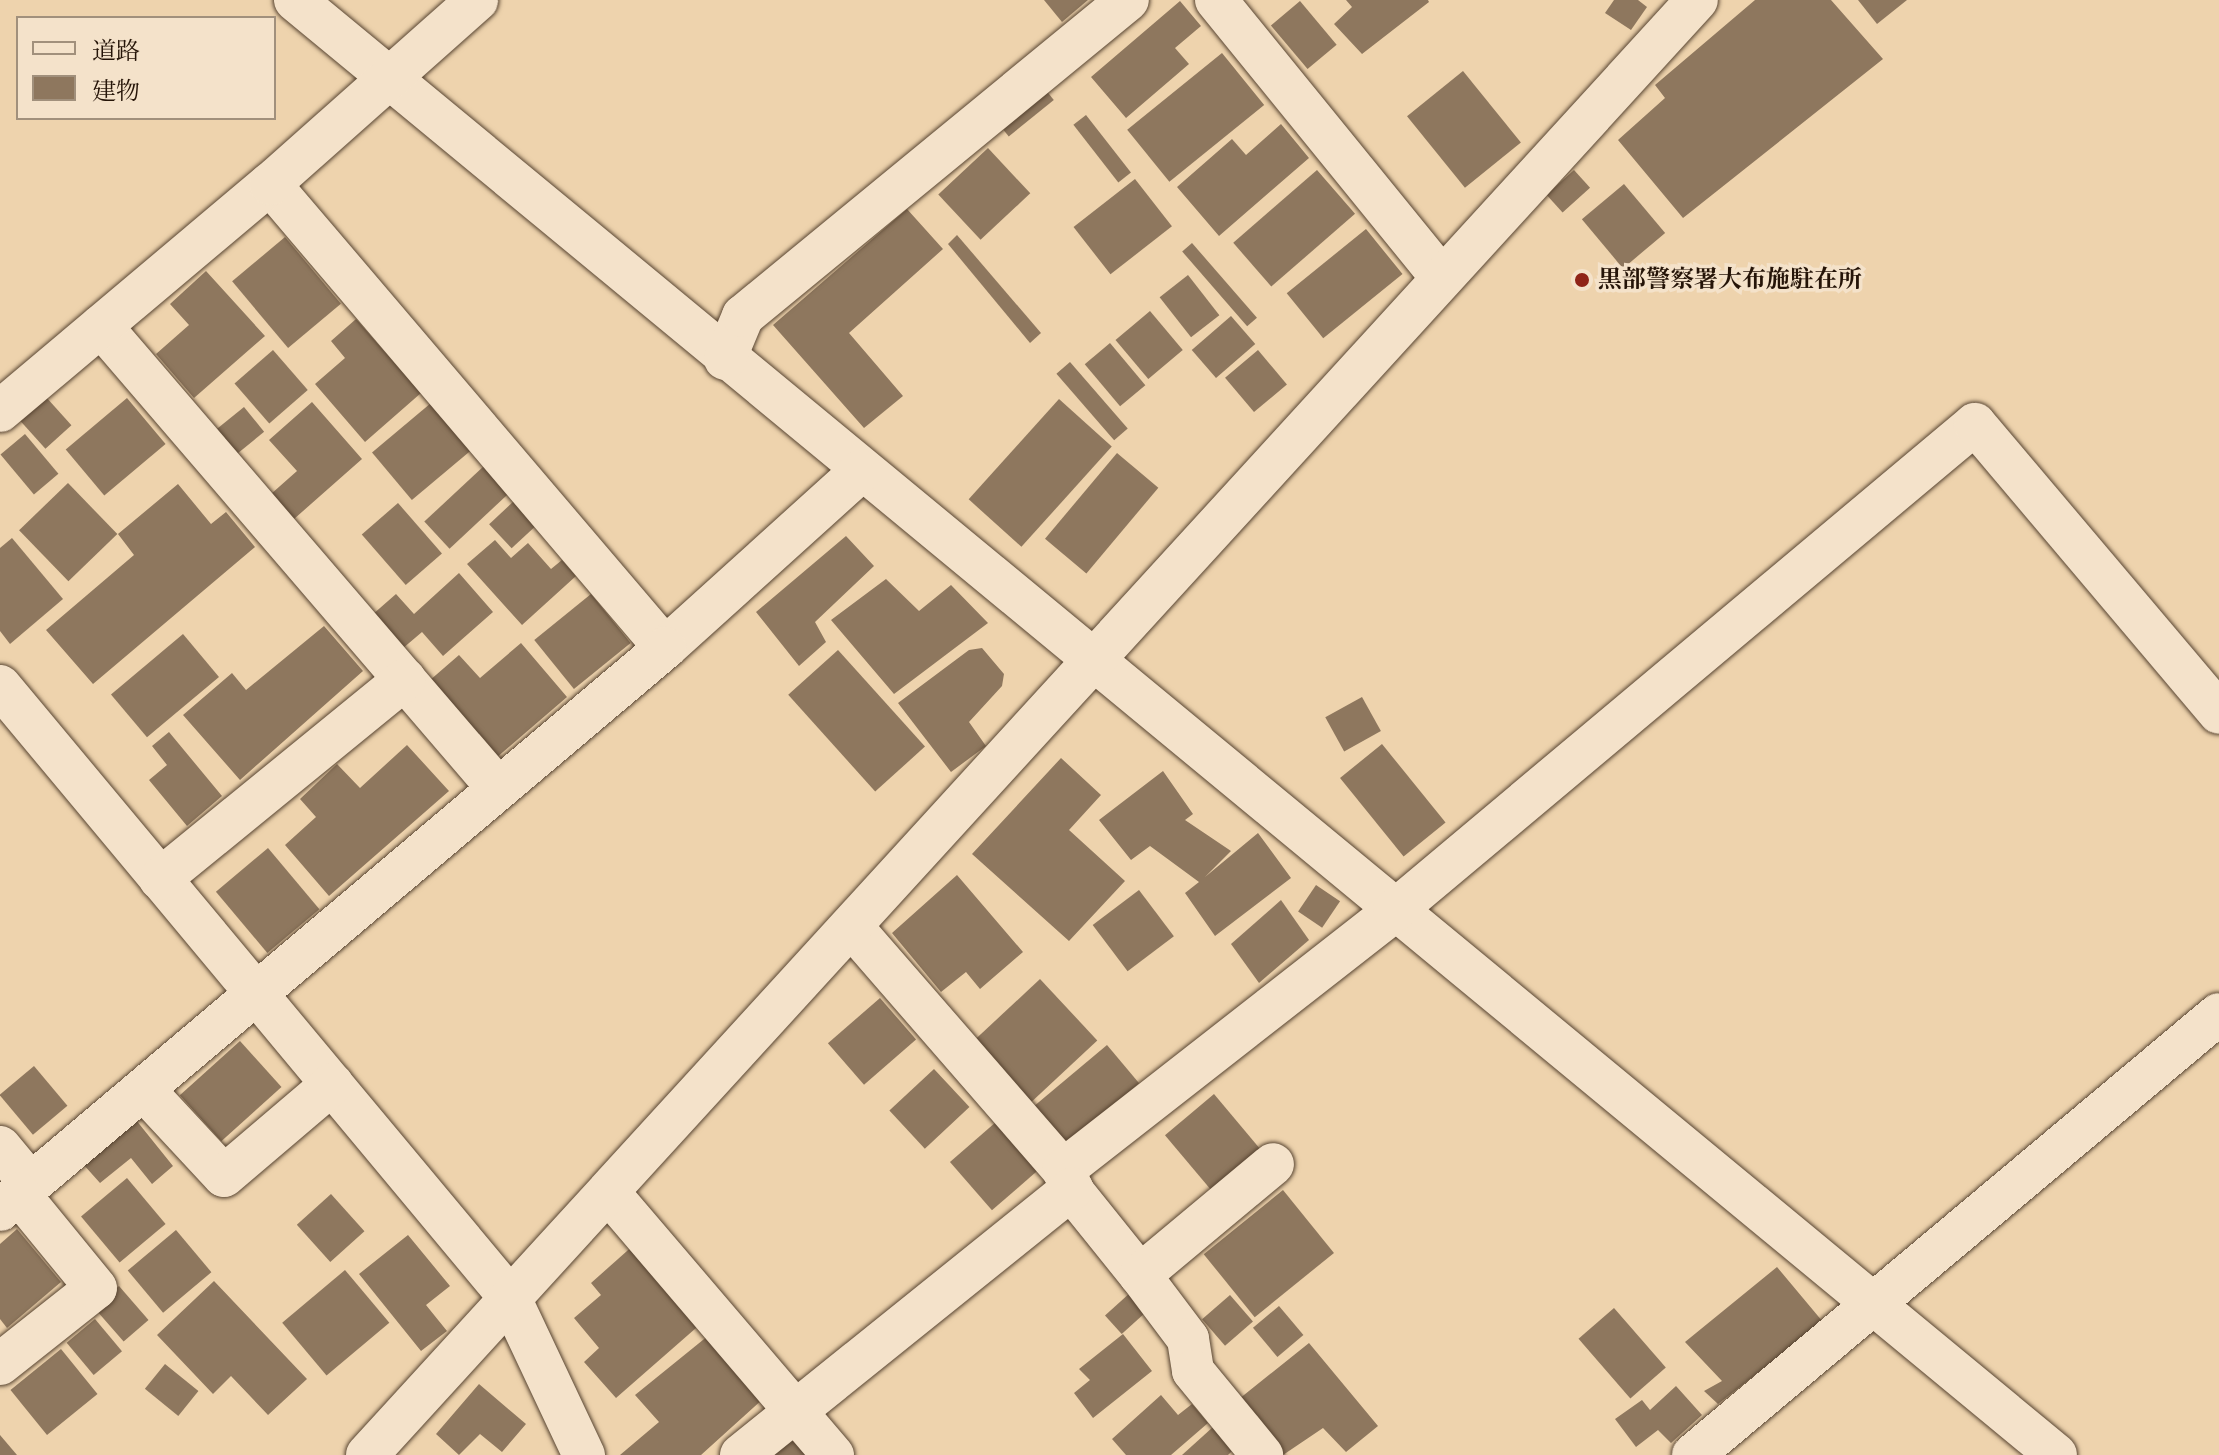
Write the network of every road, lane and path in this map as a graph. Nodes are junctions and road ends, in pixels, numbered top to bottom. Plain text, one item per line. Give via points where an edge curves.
1 (295, 0) edge
2 (477, 0) edge
3 (1128, 0) edge
4 (1216, 0) edge
5 (1697, 0) edge
6 (387, 76) junction
7 (270, 184) junction
8 (1440, 276) junction
9 (101, 326) junction
10 (725, 359) junction
11 (0, 411) edge
12 (861, 471) junction
13 (665, 648) junction
14 (1092, 663) junction
15 (405, 679) junction
16 (0, 686) edge
17 (2219, 713) edge
18 (496, 786) junction
19 (160, 879) junction
20 (1394, 911) junction
21 (852, 927) junction
22 (255, 992) junction
23 (2219, 1014) edge
24 (332, 1084) junction
25 (144, 1090) junction
26 (0, 1147) edge
27 (1273, 1164) dead end
28 (1067, 1180) junction
29 (609, 1193) junction
30 (16, 1195) edge
31 (1140, 1275) junction
32 (510, 1298) junction
33 (1874, 1305) junction
34 (0, 1364) edge
35 (795, 1411) junction
36 (367, 1455) edge
37 (584, 1455) edge
38 (741, 1455) edge
39 (833, 1455) edge
40 (1262, 1455) edge
41 (1693, 1455) edge
42 (2056, 1455) edge

1 - 6 street
2 - 6 street
3 - 10 street via 743,316
4 - 8 street
5 - 8 street
6 - 7 street
6 - 10 street
7 - 9 street
7 - 13 street
8 - 14 street
9 - 11 street
9 - 15 street
10 - 12 street
12 - 13 street
12 - 14 street
13 - 18 street
14 - 20 street
14 - 21 street
15 - 18 street
15 - 19 street
16 - 19 street
17 - 20 street via 1975,424
18 - 22 street
19 - 22 street
20 - 28 street
20 - 33 street
21 - 28 street
21 - 29 street
22 - 24 street
22 - 25 street
23 - 33 street
24 - 25 street via 224,1176
24 - 32 street
25 - 30 street
26 - 30 street
27 - 31 street
28 - 31 street
28 - 35 street
29 - 32 street
29 - 35 street
30 - 34 street via 96,1288
31 - 40 street via 1188,1339 1193,1371
32 - 36 street
32 - 37 street
33 - 41 street
33 - 42 street
35 - 38 street
35 - 39 street

